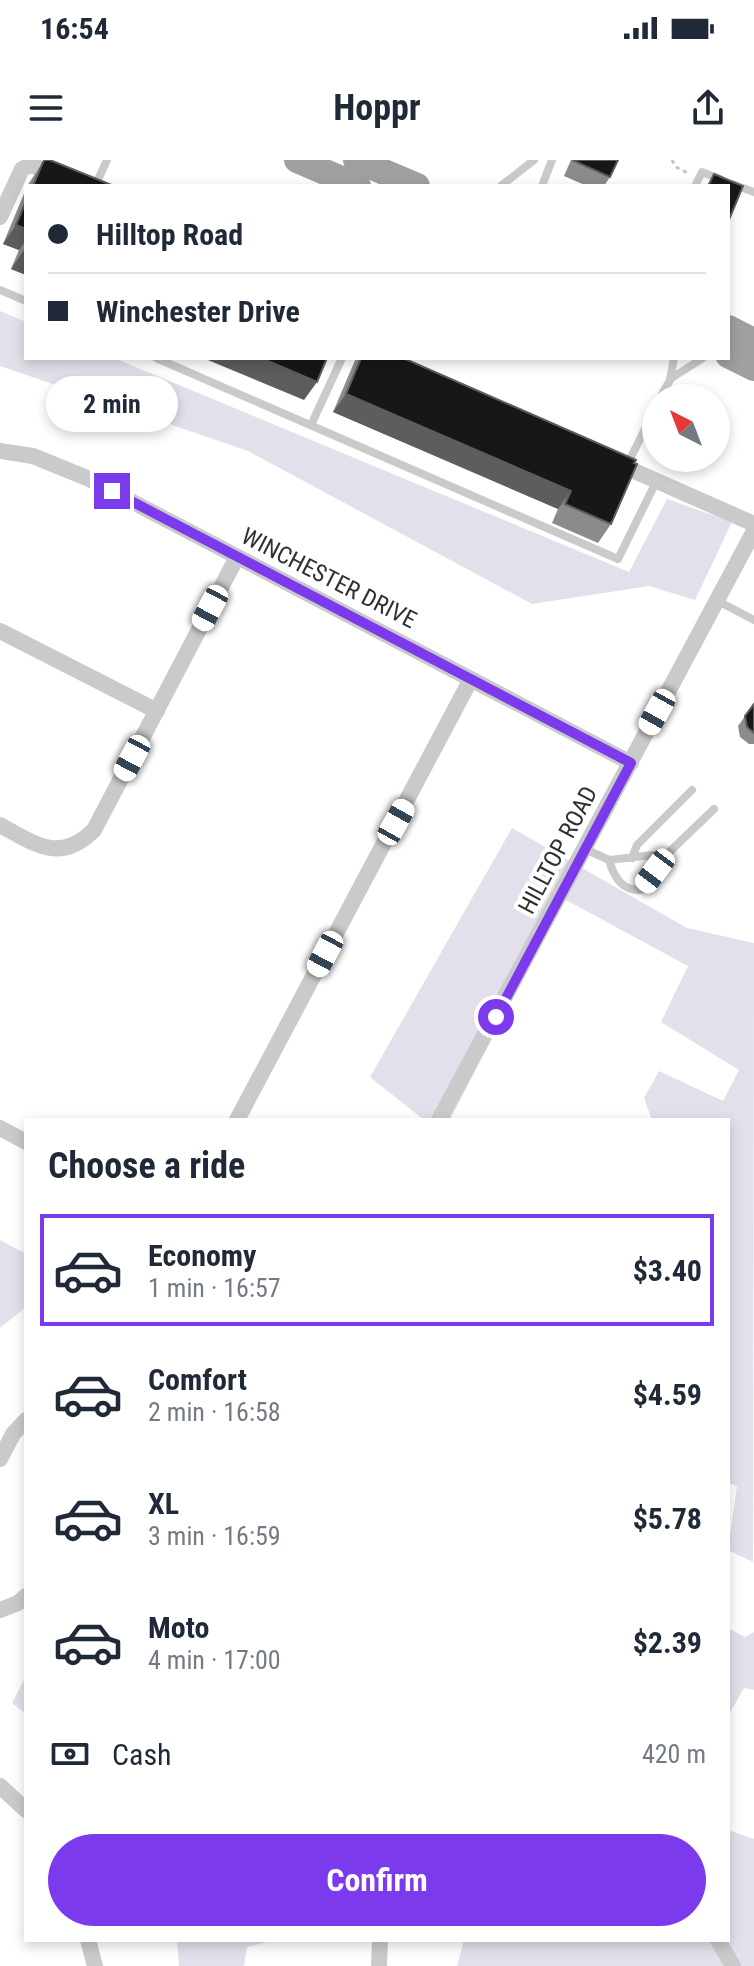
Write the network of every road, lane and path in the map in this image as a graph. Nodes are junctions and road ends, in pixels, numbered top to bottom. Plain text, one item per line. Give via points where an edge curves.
1 (107, 160) edge
2 (297, 160) edge
3 (356, 160) edge
4 (534, 160) edge
5 (552, 160) edge
6 (672, 160) edge
7 (697, 182) edge
8 (81, 184) edge
9 (96, 184) edge
10 (353, 184) edge
11 (412, 184) edge
12 (504, 184) edge
13 (543, 184) edge
14 (754, 192) edge
15 (0, 217) edge
16 (0, 290) edge
17 (24, 300) edge
18 (730, 329) edge
19 (754, 340) edge
20 (730, 356) edge
21 (161, 360) edge
22 (341, 360) edge
23 (674, 360) edge
24 (700, 360) edge
25 (754, 368) edge
26 (670, 380) junction
27 (668, 384) edge
28 (311, 425) junction
29 (642, 434) edge
30 (0, 451) edge
31 (597, 455) edge
32 (625, 467) junction
33 (656, 482) junction
34 (754, 524) edge
35 (754, 531) edge
36 (237, 557) junction
37 (716, 600) junction
38 (754, 620) edge
39 (0, 631) edge
40 (471, 679) junction
41 (157, 711) junction
42 (631, 763) junction
43 (692, 790) dead end
44 (714, 809) dead end
45 (0, 825) edge
46 (585, 849) junction
47 (632, 858) junction
48 (609, 860) junction
49 (661, 860) junction
50 (238, 1118) edge
51 (440, 1118) edge
52 (0, 1128) edge
53 (24, 1141) edge
54 (24, 1422) edge
55 (0, 1459) edge
56 (24, 1598) edge
57 (0, 1610) edge
58 (0, 1786) edge
59 (24, 1808) edge
60 (89, 1942) edge
61 (380, 1942) edge
62 (719, 1942) edge
63 (95, 1966) edge
64 (379, 1966) edge
65 (733, 1966) edge

1 - 9 lane
2 - 10 highway
3 - 11 highway
4 - 12 lane
5 - 13 lane
6 - 7 path
7 - 14 lane via 702,172
8 - 15 street via 31,165 22,169
16 - 17 lane
18 - 19 highway
20 - 25 highway
21 - 28 lane
22 - 28 lane
23 - 26 lane
24 - 26 lane
26 - 27 lane
28 - 33 lane via 618,559
29 - 32 lane
30 - 36 street, WINCHESTER DRIVE via 54,463
31 - 32 street
32 - 33 street
33 - 34 street
35 - 37 street, HILLTOP ROAD
36 - 40 street, WINCHESTER DRIVE
36 - 41 street
37 - 38 lane
37 - 42 street, HILLTOP ROAD
39 - 41 street
40 - 42 street, WINCHESTER DRIVE
40 - 50 street
41 - 45 street via 85,839 52,849
42 - 46 street, HILLTOP ROAD
43 - 47 lane via 637,845
44 - 49 lane
46 - 48 lane
46 - 51 street, HILLTOP ROAD
47 - 48 lane
47 - 49 lane via 652,855
48 - 49 lane via 613,873 632,890 641,890
52 - 53 street
54 - 55 street
56 - 57 street
58 - 59 street
60 - 63 street
61 - 64 street
62 - 65 street

